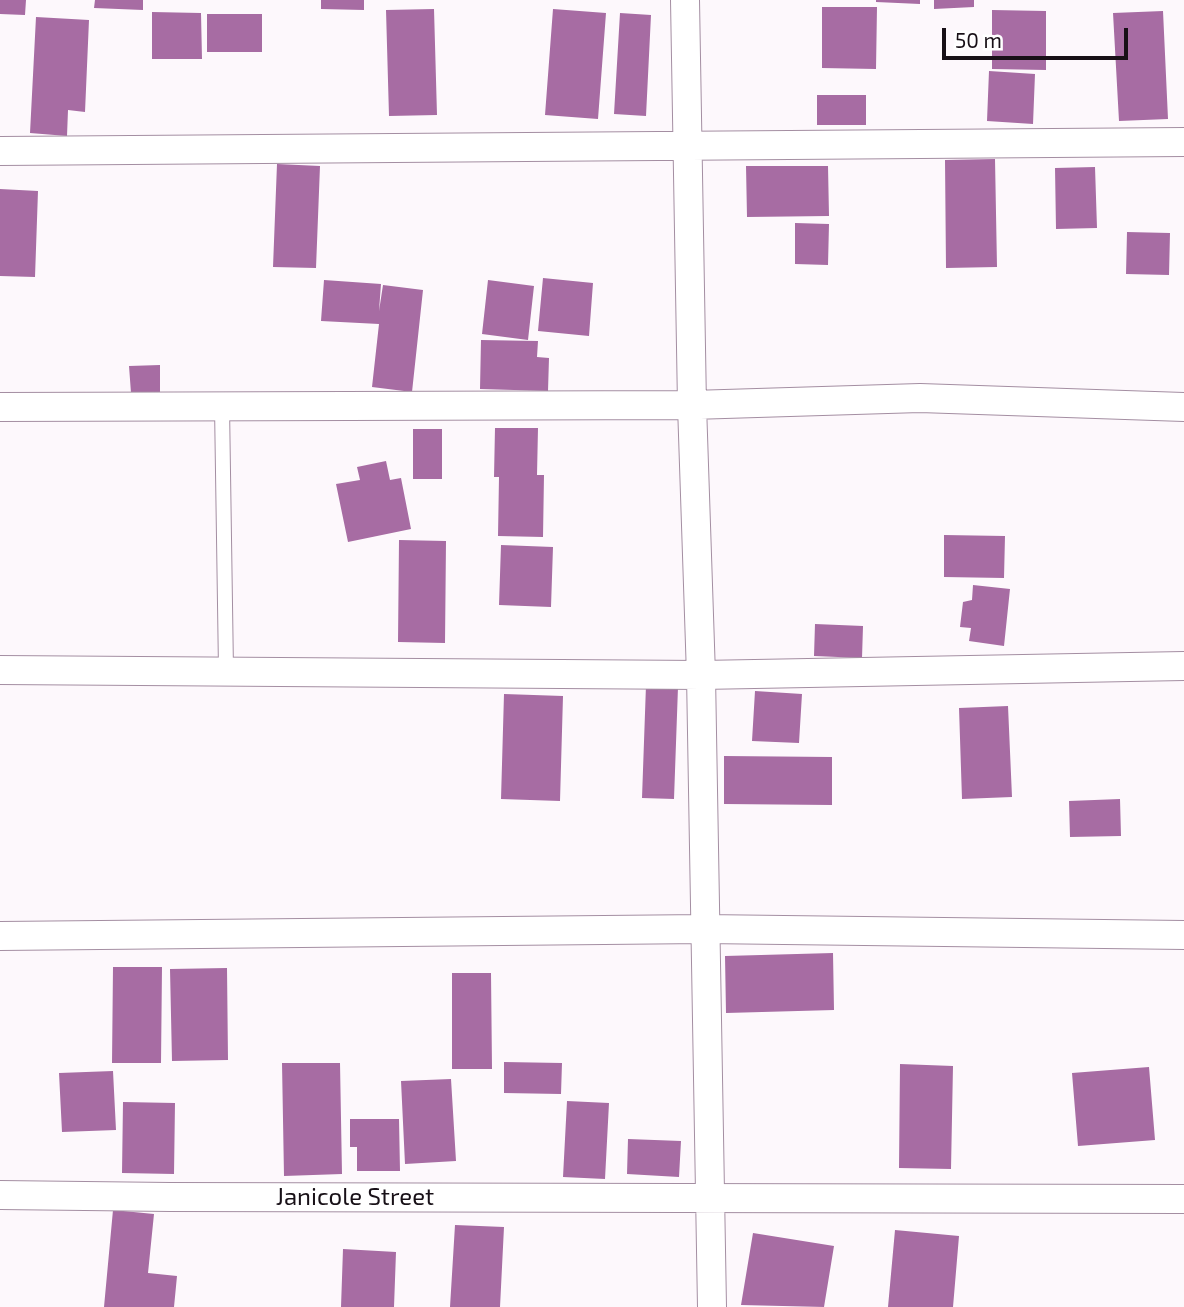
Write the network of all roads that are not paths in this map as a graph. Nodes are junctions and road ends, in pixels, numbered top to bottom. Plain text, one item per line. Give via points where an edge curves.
1 (685, 0) edge
2 (1184, 142) edge
3 (688, 145) junction
4 (0, 151) edge
5 (692, 405) junction
6 (222, 406) junction
7 (0, 407) edge
8 (1184, 407) edge
9 (1184, 666) edge
10 (0, 670) edge
11 (226, 670) junction
12 (701, 675) junction
13 (704, 929) junction
14 (1184, 935) edge
15 (0, 936) edge
16 (0, 1195) edge
17 (710, 1197) junction
18 (1184, 1199) edge
19 (712, 1307) edge

1 - 3 street
2 - 3 street
3 - 4 street
3 - 5 street
5 - 6 street
5 - 8 street via 919,398
5 - 12 street
6 - 7 street
6 - 11 lane
9 - 12 street
10 - 11 street
11 - 12 street
12 - 13 street
13 - 14 street
13 - 15 street
13 - 17 street
16 - 17 street, Janicole Street
17 - 18 street, Janicole Street
17 - 19 street

